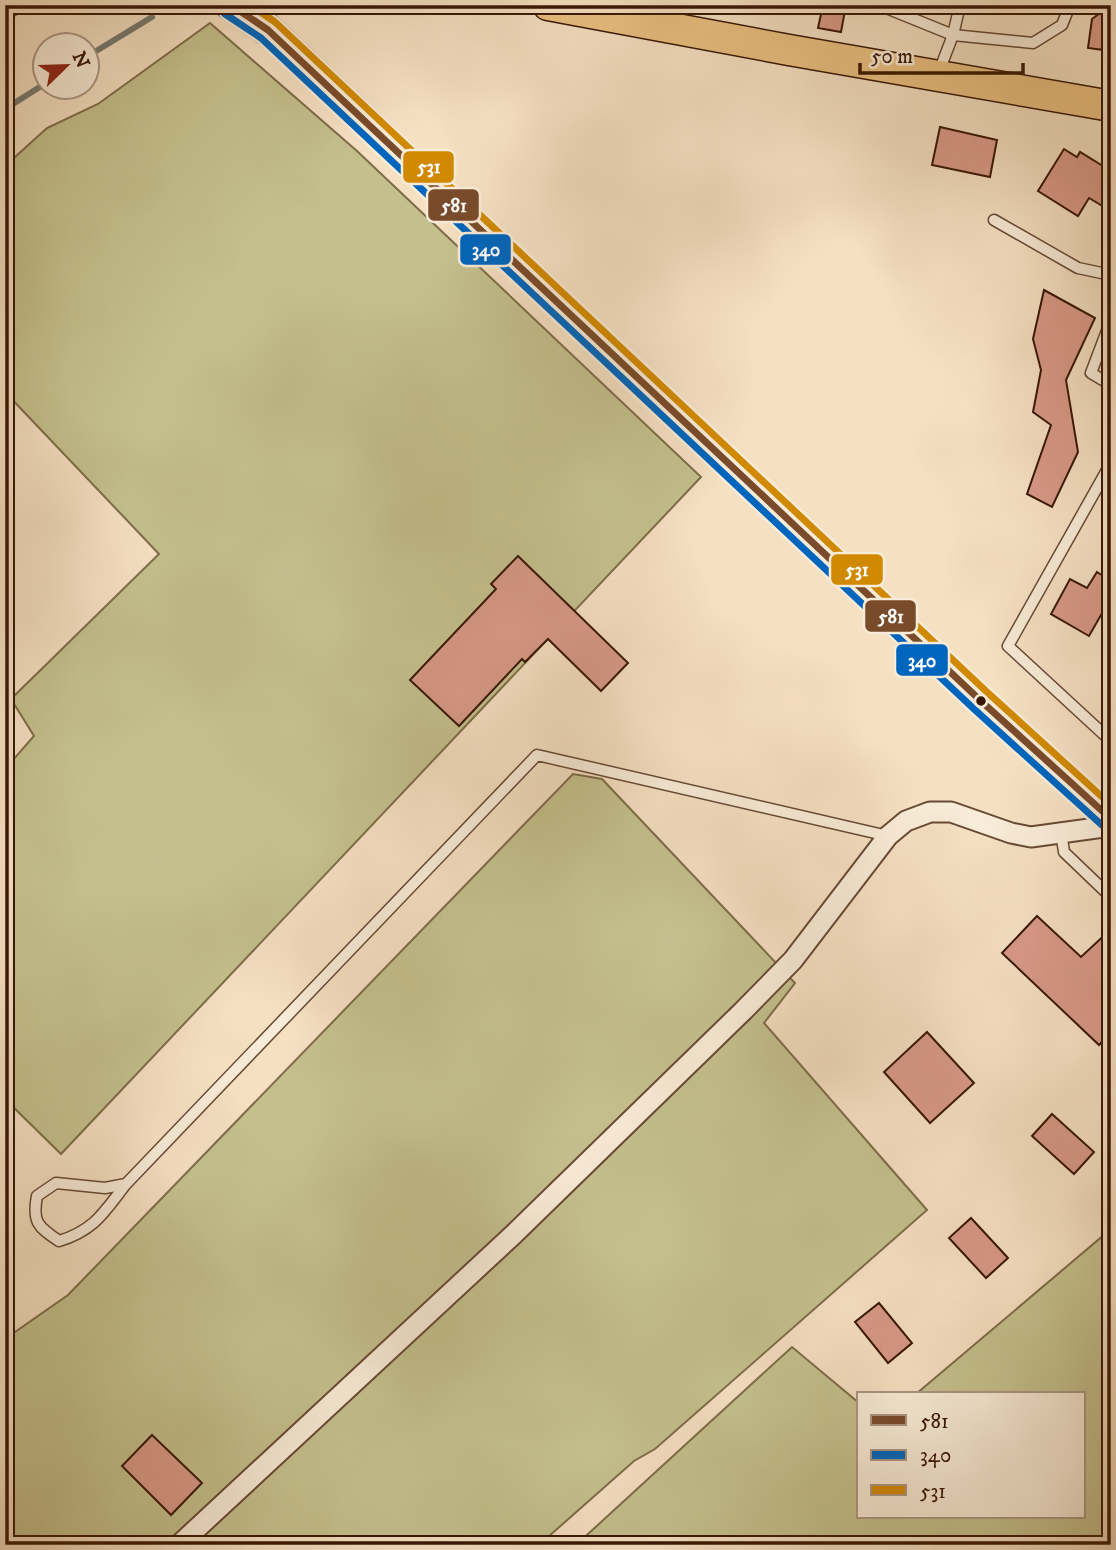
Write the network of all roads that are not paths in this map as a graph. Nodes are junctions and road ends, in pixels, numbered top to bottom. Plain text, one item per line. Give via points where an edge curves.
1 (22, 5) edge
2 (231, 5) edge
3 (245, 5) edge
4 (548, 5) edge
5 (879, 5) edge
6 (960, 5) edge
7 (1070, 5) edge
8 (5, 15) edge
9 (268, 30) junction
10 (953, 35) junction
11 (941, 77) junction
12 (1111, 106) edge
13 (994, 220) dead end
14 (1111, 275) edge
15 (1111, 320) edge
16 (1111, 385) edge
17 (1111, 463) edge
18 (1111, 741) edge
19 (1111, 819) edge
20 (1111, 826) edge
21 (1061, 832) junction
22 (888, 836) junction
23 (1111, 897) edge
24 (126, 1184) junction
25 (179, 1545) edge

1 - 8 lane
2 - 9 main road
3 - 9 street
4 - 11 main road
5 - 10 lane
6 - 10 lane
7 - 10 lane via 1062,25 1033,43
9 - 19 street
10 - 11 lane
11 - 12 main road
13 - 14 lane via 1078,268
15 - 16 lane via 1091,373
17 - 18 lane via 1009,646
20 - 21 street
21 - 22 street via 1031,837 951,812 906,821
21 - 23 lane via 1064,852
22 - 24 lane via 537,755
22 - 25 street via 793,960 514,1234
24 - 24 lane via 104,1188 56,1183 37,1196 34,1213 40,1228 59,1241 80,1235 102,1216

